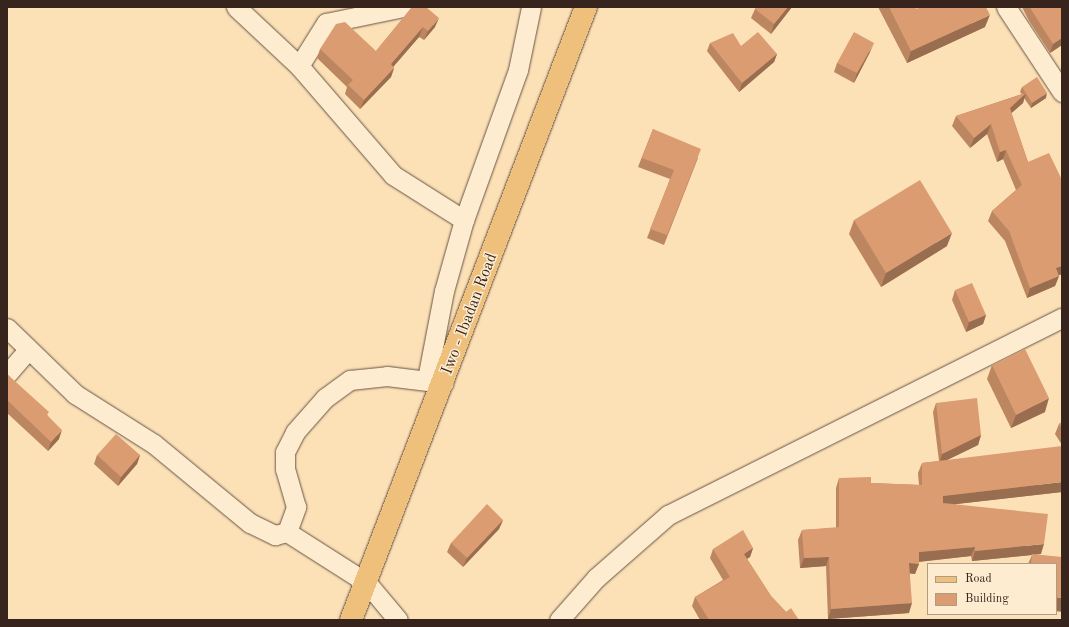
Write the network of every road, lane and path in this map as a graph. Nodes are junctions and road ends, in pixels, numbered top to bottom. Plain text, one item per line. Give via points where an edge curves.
1 (236, 7) edge
2 (403, 7) edge
3 (531, 7) edge
4 (586, 7) edge
5 (1006, 7) edge
6 (299, 66) junction
7 (1062, 92) edge
8 (464, 220) junction
9 (1062, 318) edge
10 (7, 328) edge
11 (27, 351) junction
12 (7, 374) edge
13 (436, 381) junction
14 (287, 532) junction
15 (367, 583) junction
16 (351, 620) edge
17 (398, 620) edge
18 (560, 620) edge

1 - 6 street
2 - 6 street via 326,23
3 - 8 street via 518,70
4 - 13 main road, Iwo - Ibadan Road
5 - 7 street
6 - 8 street via 393,175
8 - 13 street via 444,290
9 - 18 street via 668,515 596,578
10 - 11 street
11 - 12 street
11 - 14 street via 75,394 154,444 250,523 276,535
13 - 14 street via 387,376 350,380 325,398 295,432 285,452 285,470 296,507
13 - 15 main road, Iwo - Ibadan Road
14 - 15 street
15 - 16 main road, Iwo - Ibadan Road
15 - 17 street

